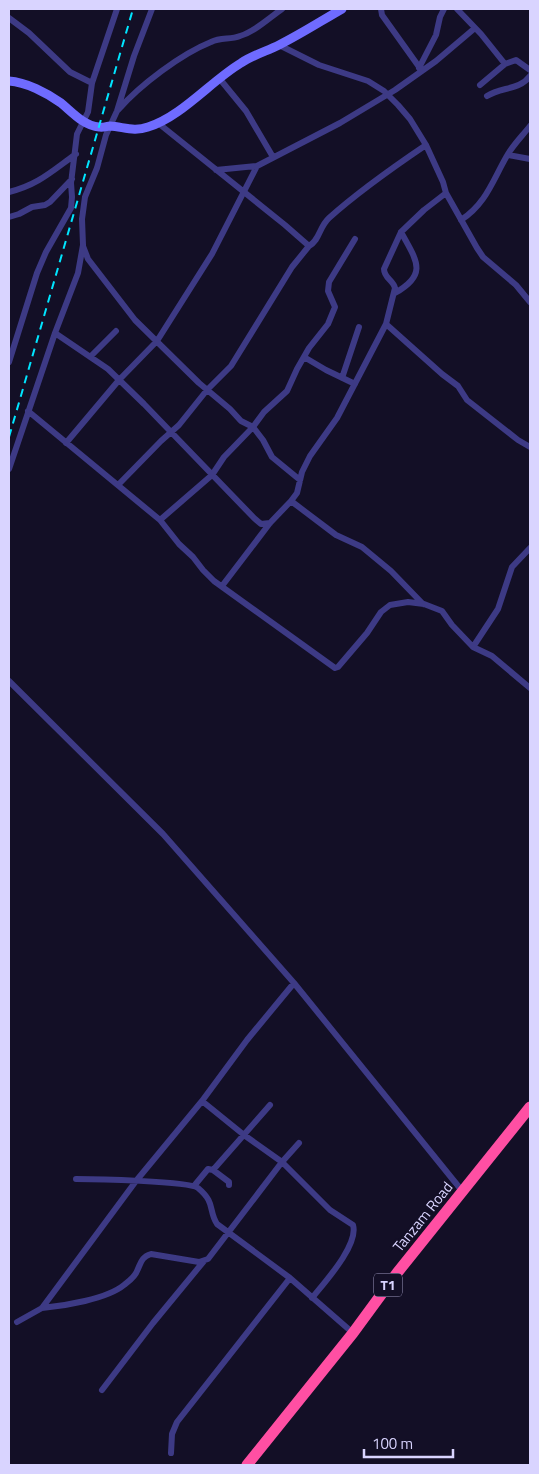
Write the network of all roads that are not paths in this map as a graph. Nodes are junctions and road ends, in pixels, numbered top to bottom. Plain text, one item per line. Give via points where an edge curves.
1 (113, 9) edge
2 (117, 9) edge
3 (152, 9) edge
4 (282, 9) edge
5 (342, 9) edge
6 (381, 9) edge
7 (444, 9) edge
8 (456, 9) edge
9 (9, 18) edge
10 (114, 18) junction
11 (475, 28) junction
12 (279, 46) junction
13 (505, 64) junction
14 (421, 69) junction
15 (530, 70) edge
16 (530, 76) edge
17 (219, 78) junction
18 (9, 81) edge
19 (92, 83) junction
20 (480, 85) dead end
21 (388, 95) junction
22 (487, 96) dead end
23 (117, 111) junction
24 (83, 121) junction
25 (158, 123) junction
26 (110, 126) junction
27 (530, 126) edge
28 (426, 145) junction
29 (76, 154) junction
30 (508, 155) junction
31 (272, 157) junction
32 (530, 158) edge
33 (257, 166) junction
34 (216, 170) junction
35 (72, 179) junction
36 (242, 191) junction
37 (9, 192) edge
38 (446, 194) junction
39 (9, 217) edge
40 (462, 220) junction
41 (401, 232) junction
42 (355, 239) dead end
43 (83, 244) junction
44 (308, 246) junction
45 (395, 293) junction
46 (530, 302) edge
47 (386, 324) junction
48 (359, 327) dead end
49 (116, 331) dead end
50 (55, 334) junction
51 (157, 341) junction
52 (10, 357) edge
53 (90, 357) junction
54 (304, 357) junction
55 (342, 378) junction
56 (119, 380) junction
57 (355, 384) junction
58 (207, 390) junction
59 (28, 411) junction
60 (253, 427) junction
61 (171, 431) junction
62 (66, 443) junction
63 (530, 447) edge
64 (9, 469) edge
65 (212, 475) junction
66 (300, 480) junction
67 (118, 485) junction
68 (291, 501) junction
69 (160, 520) junction
70 (270, 523) junction
71 (530, 548) edge
72 (222, 586) junction
73 (424, 604) junction
74 (472, 647) junction
75 (9, 681) edge
76 (530, 688) edge
77 (294, 983) junction
78 (202, 1101) junction
79 (270, 1105) dead end
80 (530, 1107) edge
81 (244, 1135) junction
82 (299, 1143) dead end
83 (282, 1162) junction
84 (213, 1170) junction
85 (76, 1179) dead end
86 (136, 1181) junction
87 (229, 1185) dead end
88 (194, 1186) junction
89 (463, 1192) junction
90 (229, 1232) junction
91 (204, 1261) junction
92 (290, 1278) junction
93 (312, 1298) junction
94 (42, 1308) junction
95 (16, 1322) dead end
96 (353, 1333) junction
97 (102, 1390) dead end
98 (171, 1453) dead end
99 (248, 1465) edge

1 - 10 street
2 - 10 street
3 - 23 street
4 - 23 street via 241,36 213,40 178,59
5 - 12 street
6 - 14 street
7 - 14 street
8 - 11 street
9 - 19 street via 70,72
10 - 19 street
11 - 13 street
11 - 14 street
12 - 17 street via 243,62
12 - 21 street via 319,65 368,81
13 - 15 street via 516,60
13 - 20 street
14 - 21 street
16 - 22 street via 520,85
17 - 25 street
17 - 31 street via 246,112
18 - 24 street via 46,94
19 - 24 street via 88,112
21 - 28 street via 410,118
21 - 31 street
23 - 26 street
24 - 26 street via 99,127
24 - 29 street via 77,134
25 - 26 street via 134,130
25 - 34 street
26 - 43 street via 85,197
27 - 30 street
28 - 38 street
28 - 44 street via 326,220 317,240
29 - 35 street
29 - 37 street via 41,180
30 - 32 street
30 - 40 street via 474,212
31 - 33 street
33 - 34 street
33 - 36 street
34 - 36 street
35 - 39 street via 50,202
35 - 52 street via 71,208 37,273
36 - 44 street
36 - 51 street via 212,254
38 - 40 street
38 - 41 street
40 - 46 street via 483,257 516,285
41 - 45 street via 384,269 385,275 395,285
41 - 45 street via 416,258 417,273 411,282
42 - 54 street via 329,282 328,291 335,307 328,324
43 - 50 street via 78,274
43 - 51 street via 92,265 135,320
44 - 58 street via 231,366
45 - 47 street
47 - 57 street
47 - 63 street via 458,386 467,400
48 - 55 street
49 - 53 street
50 - 53 street
50 - 59 street
51 - 56 street
51 - 58 street
53 - 56 street
54 - 55 street
54 - 60 street via 287,391
55 - 57 street
56 - 61 street
56 - 62 street
57 - 66 street via 337,418 310,456
58 - 60 street via 241,421
58 - 61 street
59 - 62 street
59 - 64 street
60 - 65 street via 224,457
60 - 66 street via 272,457
61 - 65 street
61 - 67 street
62 - 67 street
65 - 69 street
65 - 70 street via 254,518 262,524
66 - 68 street
67 - 69 street
68 - 70 street
68 - 73 street via 336,535 362,547 392,571
69 - 72 street via 203,570
70 - 72 street
71 - 74 street via 512,567 498,609
72 - 73 street via 335,668 390,605
73 - 74 street via 442,611
74 - 76 street via 492,656
75 - 77 street via 163,834
77 - 78 street via 246,1040
77 - 89 street
78 - 81 street
78 - 86 street
79 - 81 street
80 - 89 highway, Tanzam Road / T1
81 - 83 street
81 - 84 street
82 - 83 street
83 - 90 street
83 - 93 street via 330,1210 353,1225 355,1231 347,1250
84 - 87 street
84 - 88 street via 207,1170
85 - 86 street
86 - 88 street
86 - 94 street
88 - 90 street via 210,1200 216,1222
89 - 96 highway, Tanzam Road / T1
90 - 91 street
90 - 92 street
91 - 94 street via 151,1254 142,1259 132,1278 122,1287 66,1306
91 - 97 street
92 - 93 street
92 - 98 street via 177,1422 172,1434
93 - 96 street
94 - 95 street
96 - 99 highway, Tanzam Road / T1

